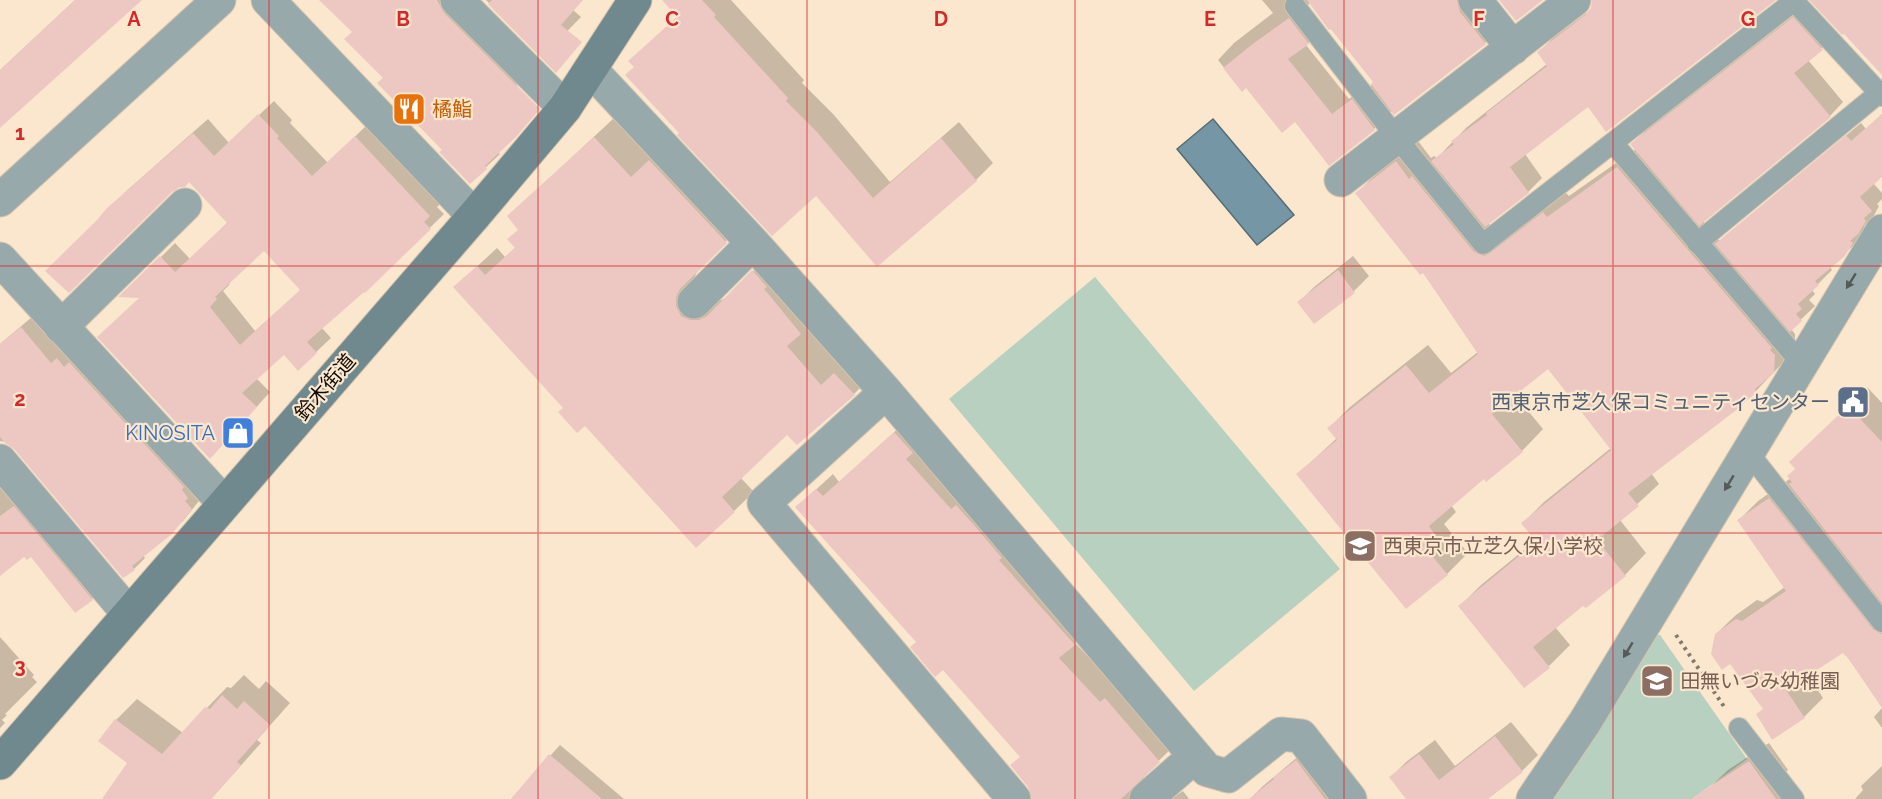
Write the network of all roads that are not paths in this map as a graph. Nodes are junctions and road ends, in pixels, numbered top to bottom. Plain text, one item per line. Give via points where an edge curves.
1 (219, 0) edge
2 (268, 0) edge
3 (457, 0) edge
4 (635, 0) edge
5 (1475, 0) edge
6 (1574, 0) edge
7 (1793, 1) edge
8 (1294, 6) dead end
9 (1513, 48) junction
10 (591, 70) junction
11 (1881, 95) edge
12 (565, 108) junction
13 (1397, 138) junction
14 (1613, 143) junction
15 (1341, 180) dead end
16 (0, 200) edge
17 (185, 205) dead end
18 (474, 216) junction
19 (1882, 231) edge
20 (753, 243) junction
21 (1697, 243) junction
22 (0, 259) edge
23 (694, 302) dead end
24 (61, 327) junction
25 (1801, 363) junction
26 (886, 392) junction
27 (1748, 452) junction
28 (0, 461) edge
29 (224, 503) junction
30 (128, 613) junction
31 (1882, 622) edge
32 (1739, 728) road end
33 (1195, 756) junction
34 (0, 763) edge
35 (1014, 799) edge
36 (1146, 799) edge
37 (1350, 799) edge
38 (1533, 799) edge
39 (1794, 799) edge

1 - 16 street
2 - 18 street
3 - 12 street
4 - 10 main road, 鈴木街道
5 - 9 street
6 - 9 street
7 - 11 lane
7 - 14 lane
8 - 13 lane
9 - 13 street
10 - 12 main road, 鈴木街道
10 - 20 street
11 - 21 lane
12 - 18 main road, 鈴木街道
13 - 14 lane via 1483,244
13 - 15 street
14 - 21 lane
17 - 24 street
18 - 29 main road, 鈴木街道
19 -> 25 street
20 - 23 street
20 - 26 street
21 - 25 lane
22 - 24 street
24 - 29 street
25 - 27 street
26 - 33 street
26 - 35 street via 764,502
27 - 31 lane
27 -> 38 street via 1585,722
28 - 30 street
29 - 30 main road, 鈴木街道
30 - 34 main road, 鈴木街道
32 - 39 lane
33 - 36 street
33 - 37 street via 1207,770 1228,776 1281,734 1301,736

